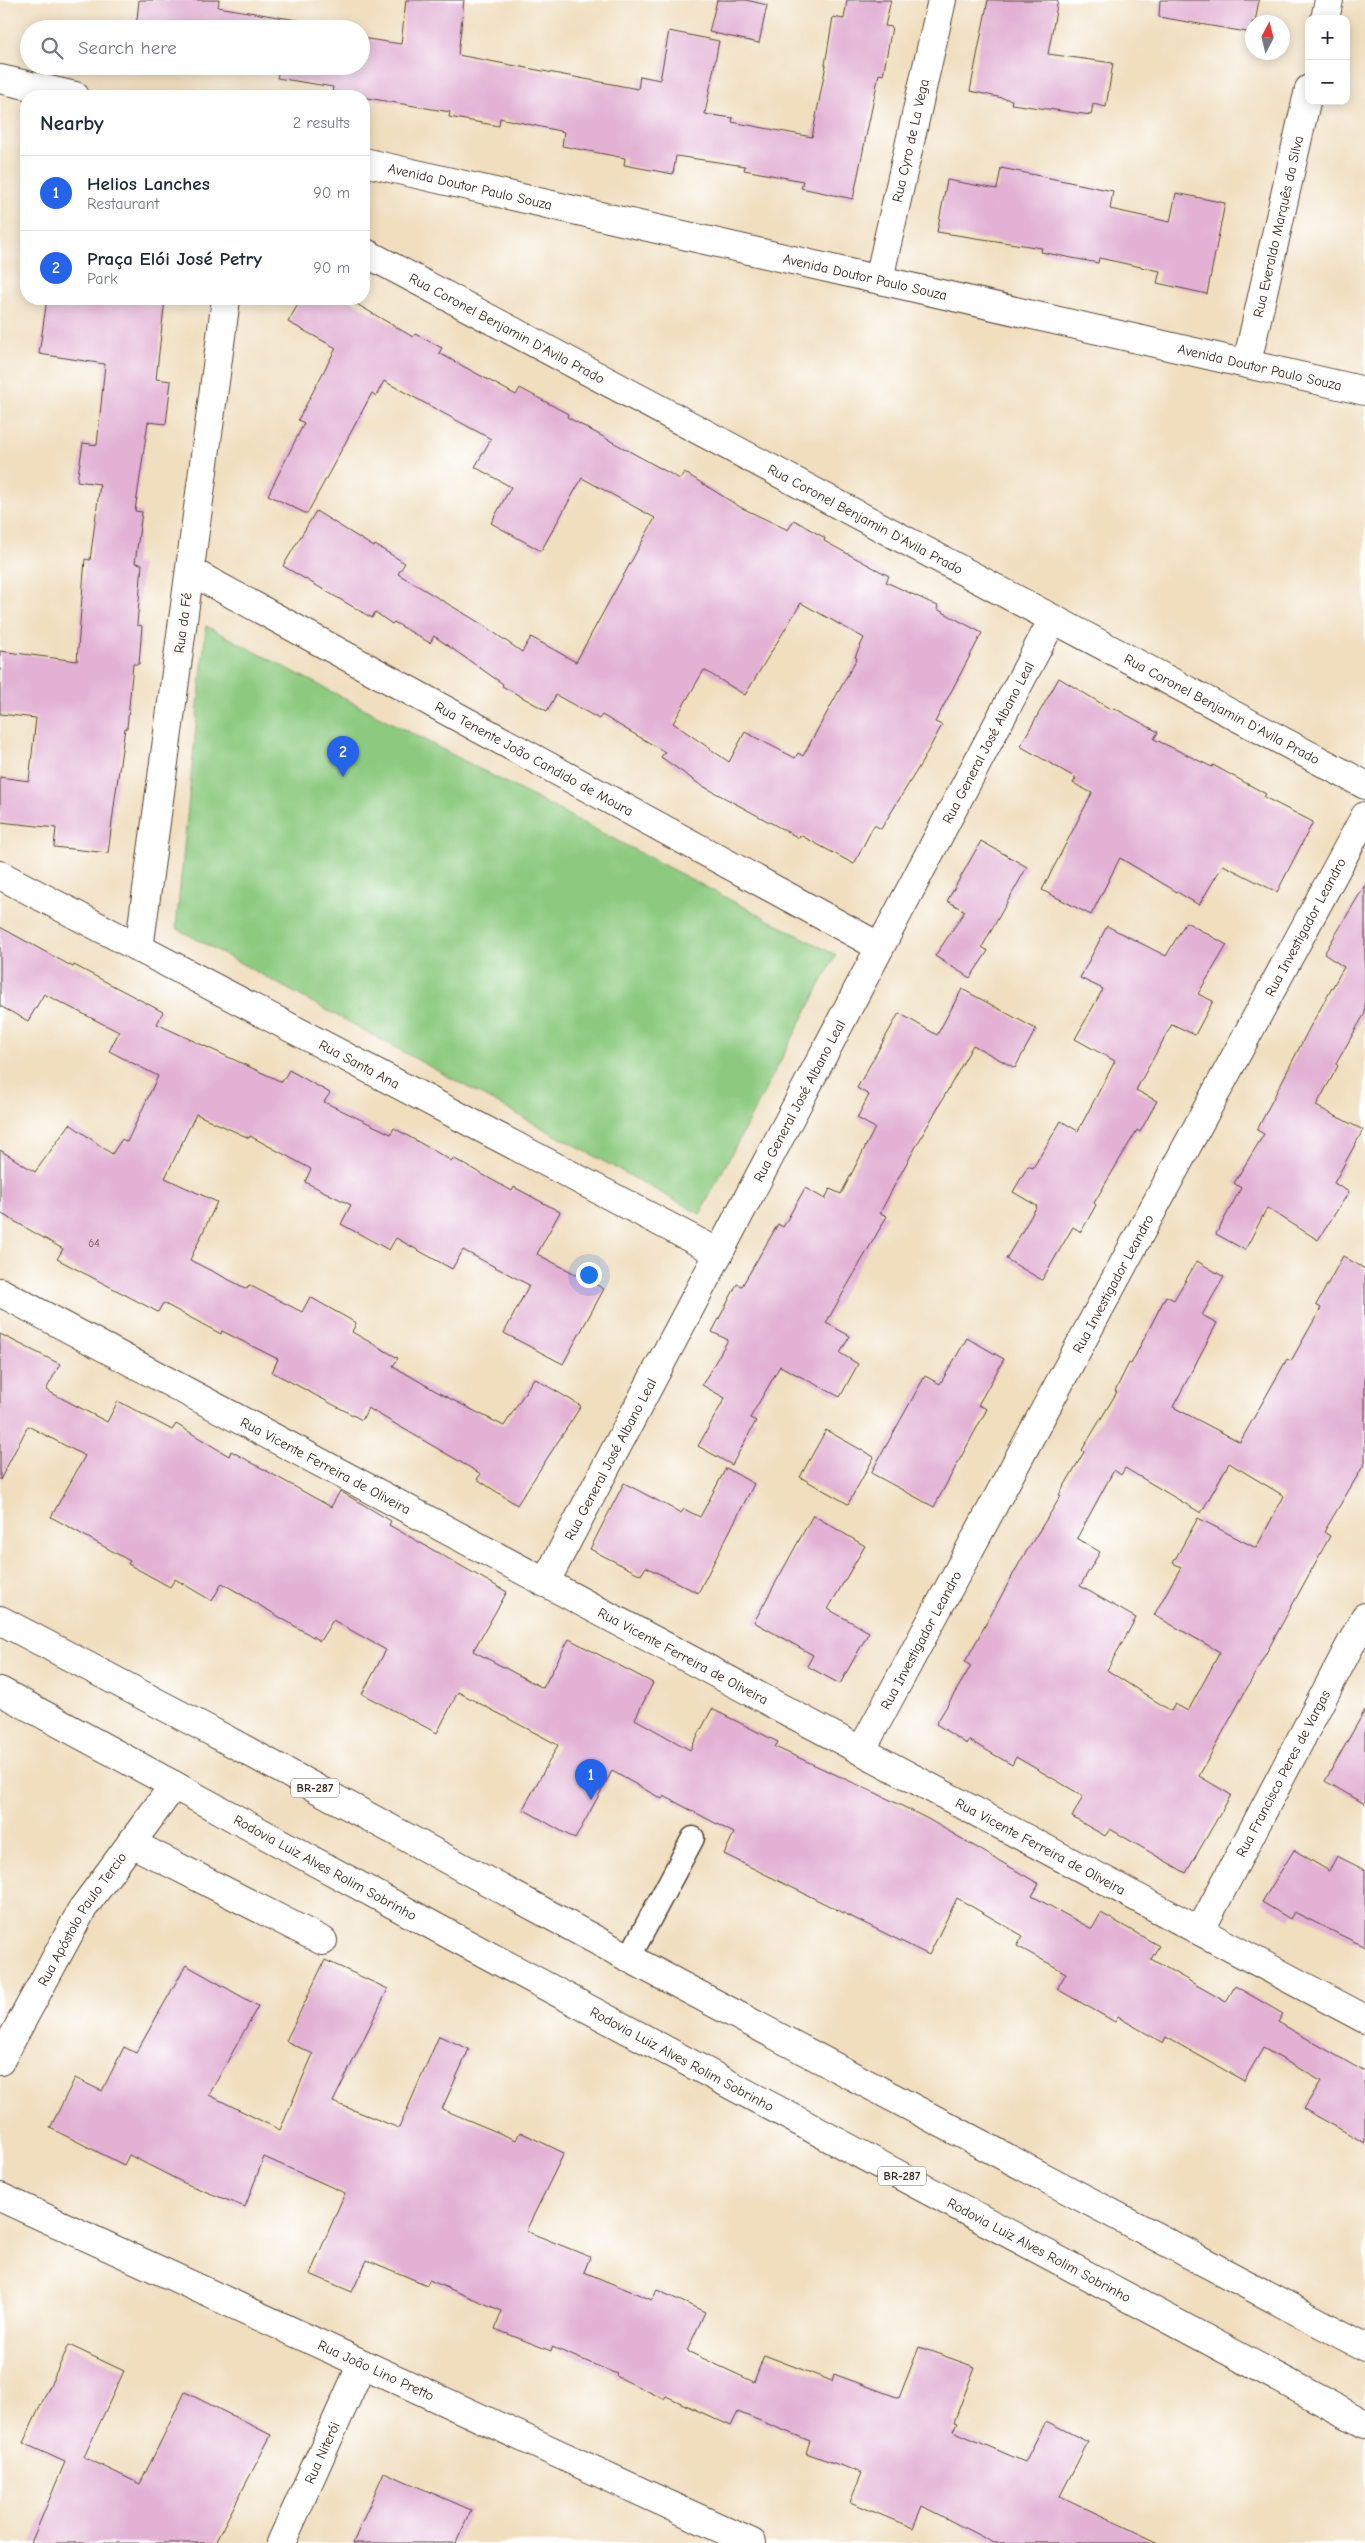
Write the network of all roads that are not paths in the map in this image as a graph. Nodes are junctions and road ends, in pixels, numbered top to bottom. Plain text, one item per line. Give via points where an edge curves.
1 (942, 0) edge
2 (1329, 0) edge
3 (1326, 15) edge
4 (0, 79) edge
5 (49, 90) edge
6 (1306, 105) edge
7 (370, 163) edge
8 (370, 255) edge
9 (879, 280) junction
10 (225, 305) edge
11 (1246, 363) junction
12 (1365, 390) edge
13 (190, 572) junction
14 (1053, 619) junction
15 (1365, 785) edge
16 (1365, 816) edge
17 (0, 875) edge
18 (880, 947) junction
19 (139, 949) junction
20 (719, 1253) junction
21 (0, 1292) edge
22 (545, 1583) junction
23 (1365, 1617) edge
24 (0, 1620) edge
25 (0, 1691) edge
26 (861, 1750) junction
27 (174, 1785) junction
28 (693, 1838) dead end
29 (131, 1843) junction
30 (1200, 1931) junction
31 (323, 1942) dead end
32 (630, 1958) junction
33 (1365, 2019) edge
34 (0, 2061) edge
35 (0, 2197) edge
36 (1365, 2347) edge
37 (362, 2364) junction
38 (1365, 2424) edge
39 (282, 2543) edge
40 (752, 2543) edge

1 - 9 main road, Rua Cyro de La Vega
2 - 3 main road
4 - 5 main road
6 - 11 main road, Rua Everaldo Marquês da Silva
7 - 9 main road, Avenida Doutor Paulo Souza
8 - 14 main road, Rua Coronel Benjamin D'Avila Prado
9 - 11 main road, Avenida Doutor Paulo Souza
10 - 13 main road, Rua da Fé
11 - 12 main road, Avenida Doutor Paulo Souza
13 - 18 main road, Rua Tenente João Candido de Moura
13 - 19 main road, Rua da Fé
14 - 15 main road, Rua Coronel Benjamin D'Avila Prado
14 - 18 main road, Rua General José Albano Leal
16 - 26 main road, Rua Investigador Leandro
17 - 19 main road, Rua Santa Ana
18 - 20 main road, Rua General José Albano Leal
19 - 20 main road, Rua Santa Ana
20 - 22 main road, Rua General José Albano Leal
21 - 22 main road, Rua Vicente Ferreira de Oliveira
22 - 26 main road, Rua Vicente Ferreira de Oliveira
23 - 30 main road, Rua Francisco Peres de Vargas
24 - 32 main road, BR-287
25 - 27 main road, Rodovia Luiz Alves Rolim Sobrinho / BR-287
26 - 30 main road, Rua Vicente Ferreira de Oliveira
27 - 29 main road, Rua Apóstolo Paulo Tercio
27 - 38 main road, Rodovia Luiz Alves Rolim Sobrinho / BR-287
28 - 32 lane
29 - 31 main road
29 - 34 main road, Rua Apóstolo Paulo Tercio via 83,1908
30 - 33 main road, Rua Vicente Ferreira de Oliveira
32 - 36 main road, BR-287
35 - 37 main road, Rua João Lino Pretto
37 - 39 main road, Rua Niterói
37 - 40 main road, Rua João Lino Pretto

